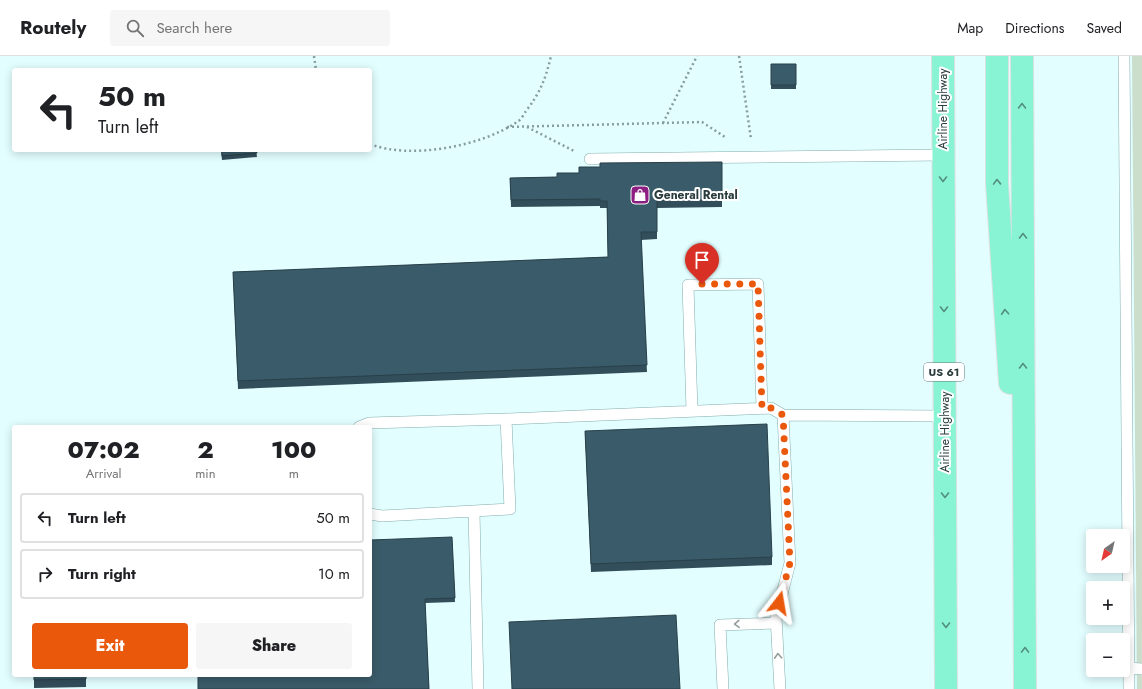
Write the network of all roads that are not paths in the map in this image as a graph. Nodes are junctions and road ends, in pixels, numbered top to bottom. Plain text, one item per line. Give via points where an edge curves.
1 (943, 56) edge
2 (997, 56) edge
3 (1022, 56) edge
4 (1124, 56) edge
5 (943, 155) junction
6 (590, 159) road end
7 (762, 408) junction
8 (692, 411) junction
9 (783, 415) junction
10 (945, 416) junction
11 (506, 419) junction
12 (364, 425) edge
13 (474, 511) junction
14 (372, 514) edge
15 (1024, 574) junction
16 (776, 622) junction
17 (1129, 633) edge
18 (1130, 668) edge
19 (1142, 669) edge
20 (1129, 677) edge
21 (478, 689) edge
22 (723, 689) edge
23 (780, 689) edge
24 (946, 689) edge
25 (1025, 689) edge
26 (1130, 689) edge

1 - 5 highway, Airline Highway / US 61
15 -> 2 highway via 998,190
15 -> 3 highway
4 - 17 lane
5 - 6 lane
5 -> 10 highway, Airline Highway / US 61
7 - 8 lane
7 - 8 lane via 758,284 688,284
7 - 9 lane via 771,408
8 - 11 lane
9 - 10 lane
9 - 16 lane via 790,563
10 -> 24 highway, Airline Highway / US 61
11 - 12 lane
11 - 13 lane via 510,509
13 - 14 lane
13 - 21 lane
25 -> 15 highway
16 -> 22 lane via 720,625
23 -> 16 lane
18 - 19 lane
20 - 26 lane

